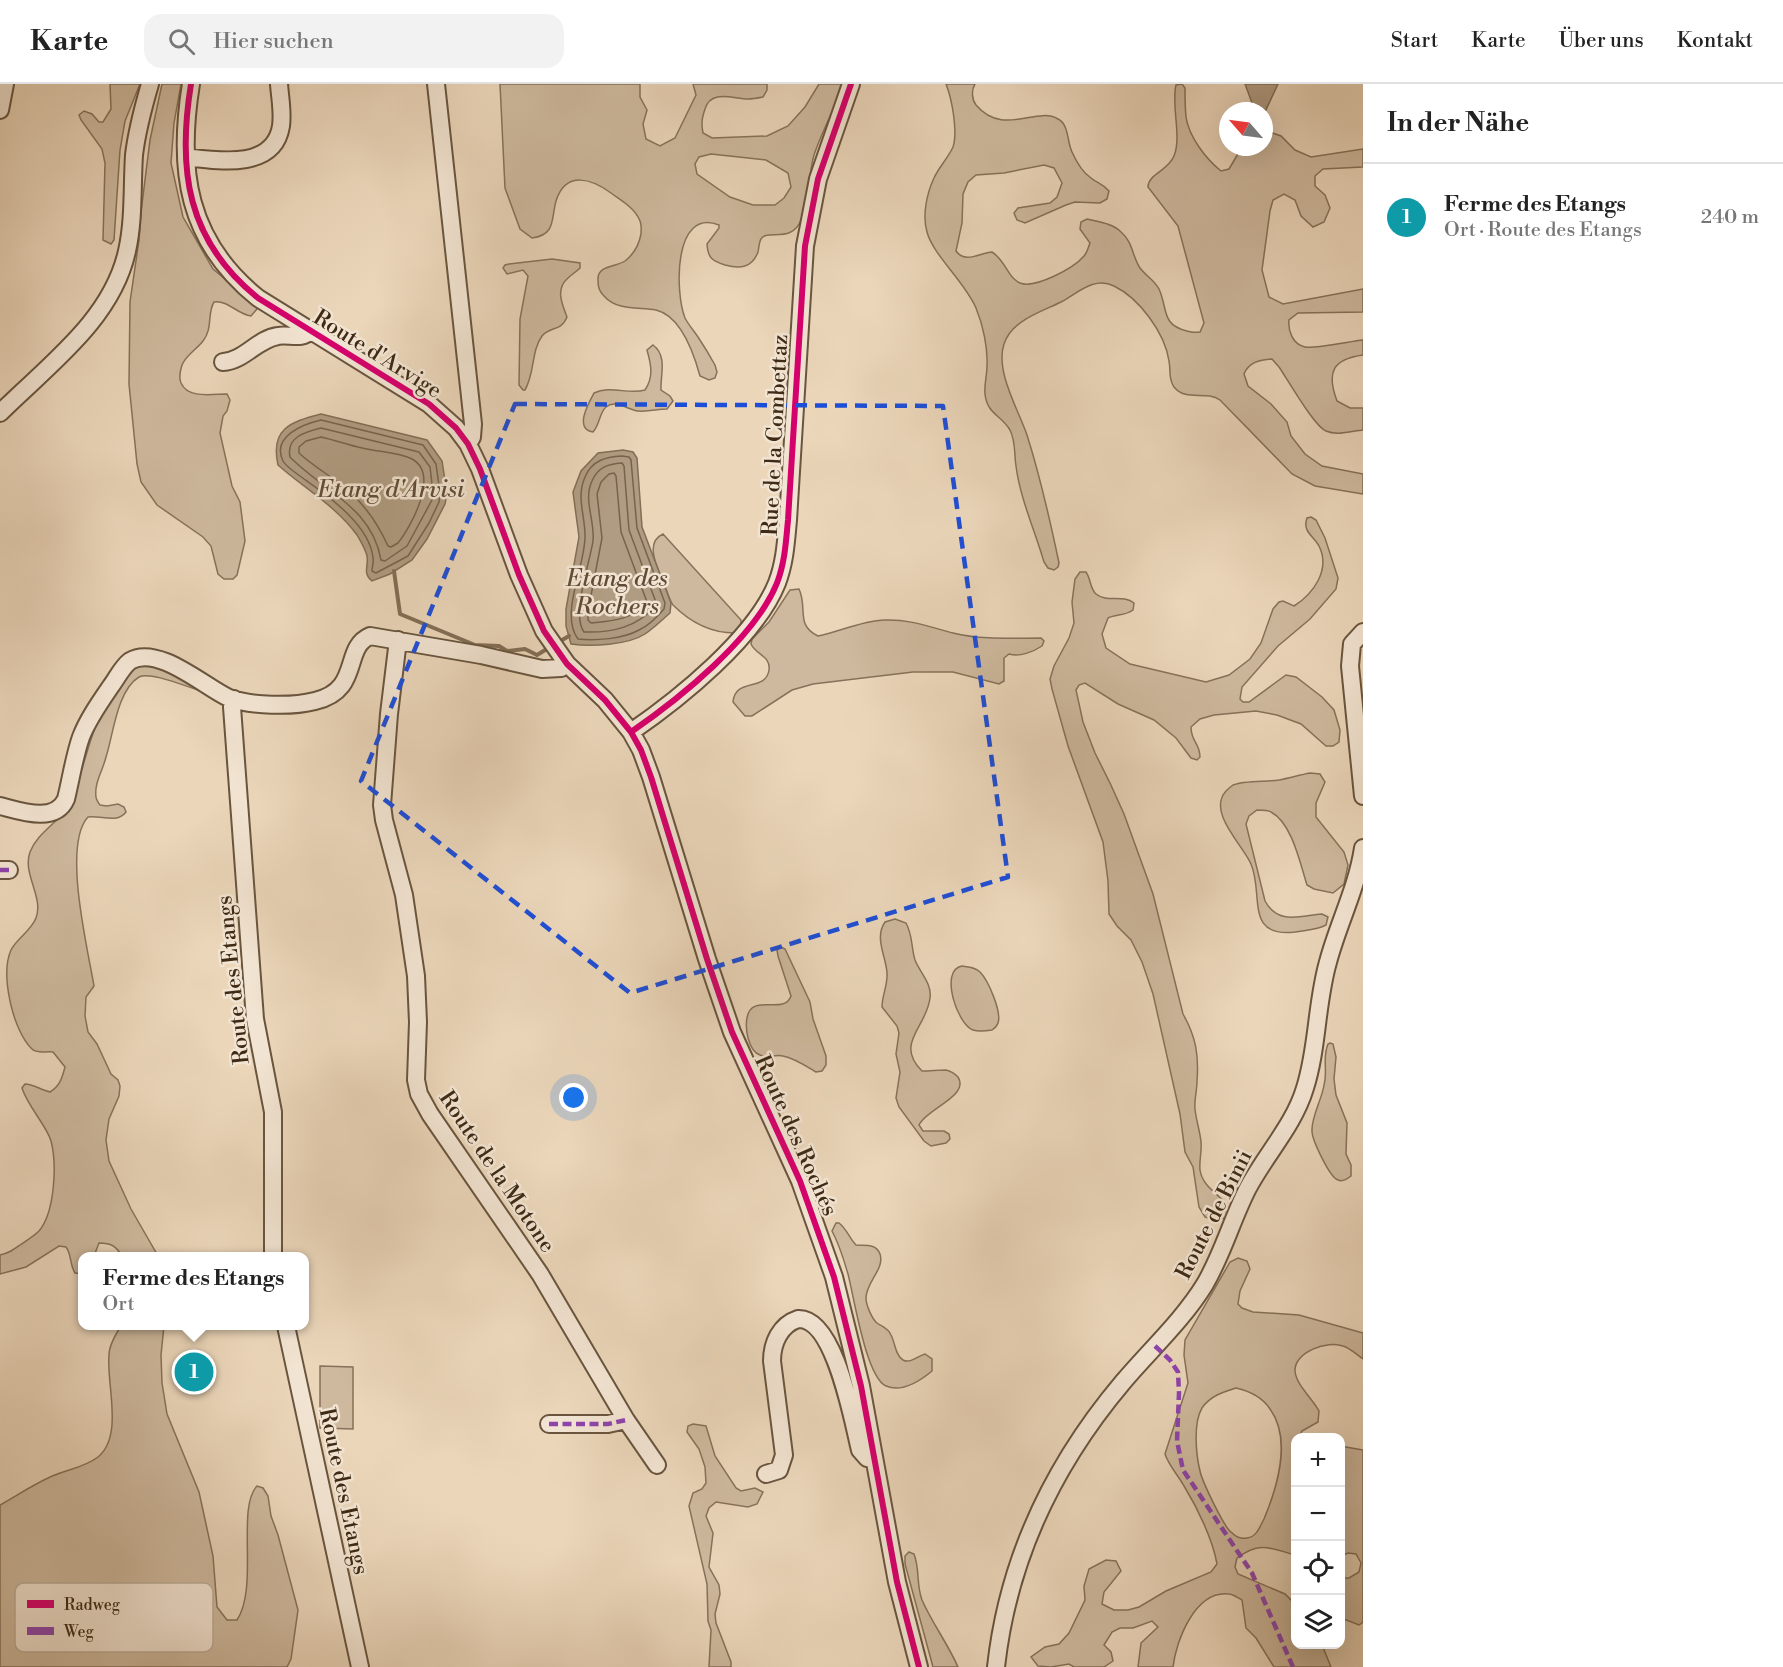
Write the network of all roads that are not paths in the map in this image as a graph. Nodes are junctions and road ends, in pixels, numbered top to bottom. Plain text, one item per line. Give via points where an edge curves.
1 (5, 84) edge
2 (150, 84) edge
3 (191, 84) edge
4 (279, 84) edge
5 (436, 84) edge
6 (851, 84) edge
7 (0, 110) edge
8 (186, 157) junction
9 (310, 331) junction
10 (223, 362) dead end
11 (0, 413) edge
12 (468, 444) junction
13 (1363, 632) edge
14 (399, 640) junction
15 (567, 664) junction
16 (234, 699) junction
17 (631, 732) junction
18 (1363, 796) edge
19 (0, 806) edge
20 (1363, 849) edge
21 (273, 1252) edge
22 (287, 1330) edge
23 (626, 1420) junction
24 (549, 1424) dead end
25 (874, 1459) junction
26 (657, 1465) dead end
27 (766, 1474) dead end
28 (360, 1667) edge
29 (919, 1667) edge
30 (996, 1667) edge

1 - 7 street
2 - 11 street via 137,130 129,241 112,290 80,334
3 - 8 street, Route d'Arvige
4 - 8 street via 280,129 267,151 256,158 239,160
5 - 12 street via 473,424
6 - 17 street, Rue de la Combettaz via 818,179 805,246 786,547 780,574 766,605 741,639
8 - 9 street, Route d'Arvige via 194,210 215,254 247,289
9 - 10 street via 305,336 270,337 235,360
9 - 12 street, Route d'Arvige via 437,410
12 - 15 street, Route d'Arvige via 526,594 544,631
13 - 18 street via 1352,644 1350,666
14 - 15 street via 542,669
14 - 16 street via 375,636 363,639 346,681 318,700 285,704
14 - 23 street, Route de la Motone via 382,805 415,965 417,1086 430,1114 540,1274
15 - 17 street, Route des Rochés
16 - 19 street via 178,667 145,658 133,660 88,723 61,808 42,814
16 - 21 street, Route des Etangs via 235,769 255,1018 273,1112
17 - 25 street, Route des Rochés via 647,765 732,1032 800,1181 824,1244 849,1334
20 - 30 street, Route de Binii via 1326,969 1313,1059 1302,1099 1247,1190 1205,1283 1095,1417 1053,1482 1015,1574
22 - 28 street, Route des Etangs
23 - 24 street via 608,1424
23 - 26 street, Route de la Motone
25 - 27 street, Route des Rochés via 860,1450 842,1380 820,1330 812,1322 798,1319 784,1328 773,1349 784,1455 780,1470
25 - 29 street, Route des Rochés via 897,1582

